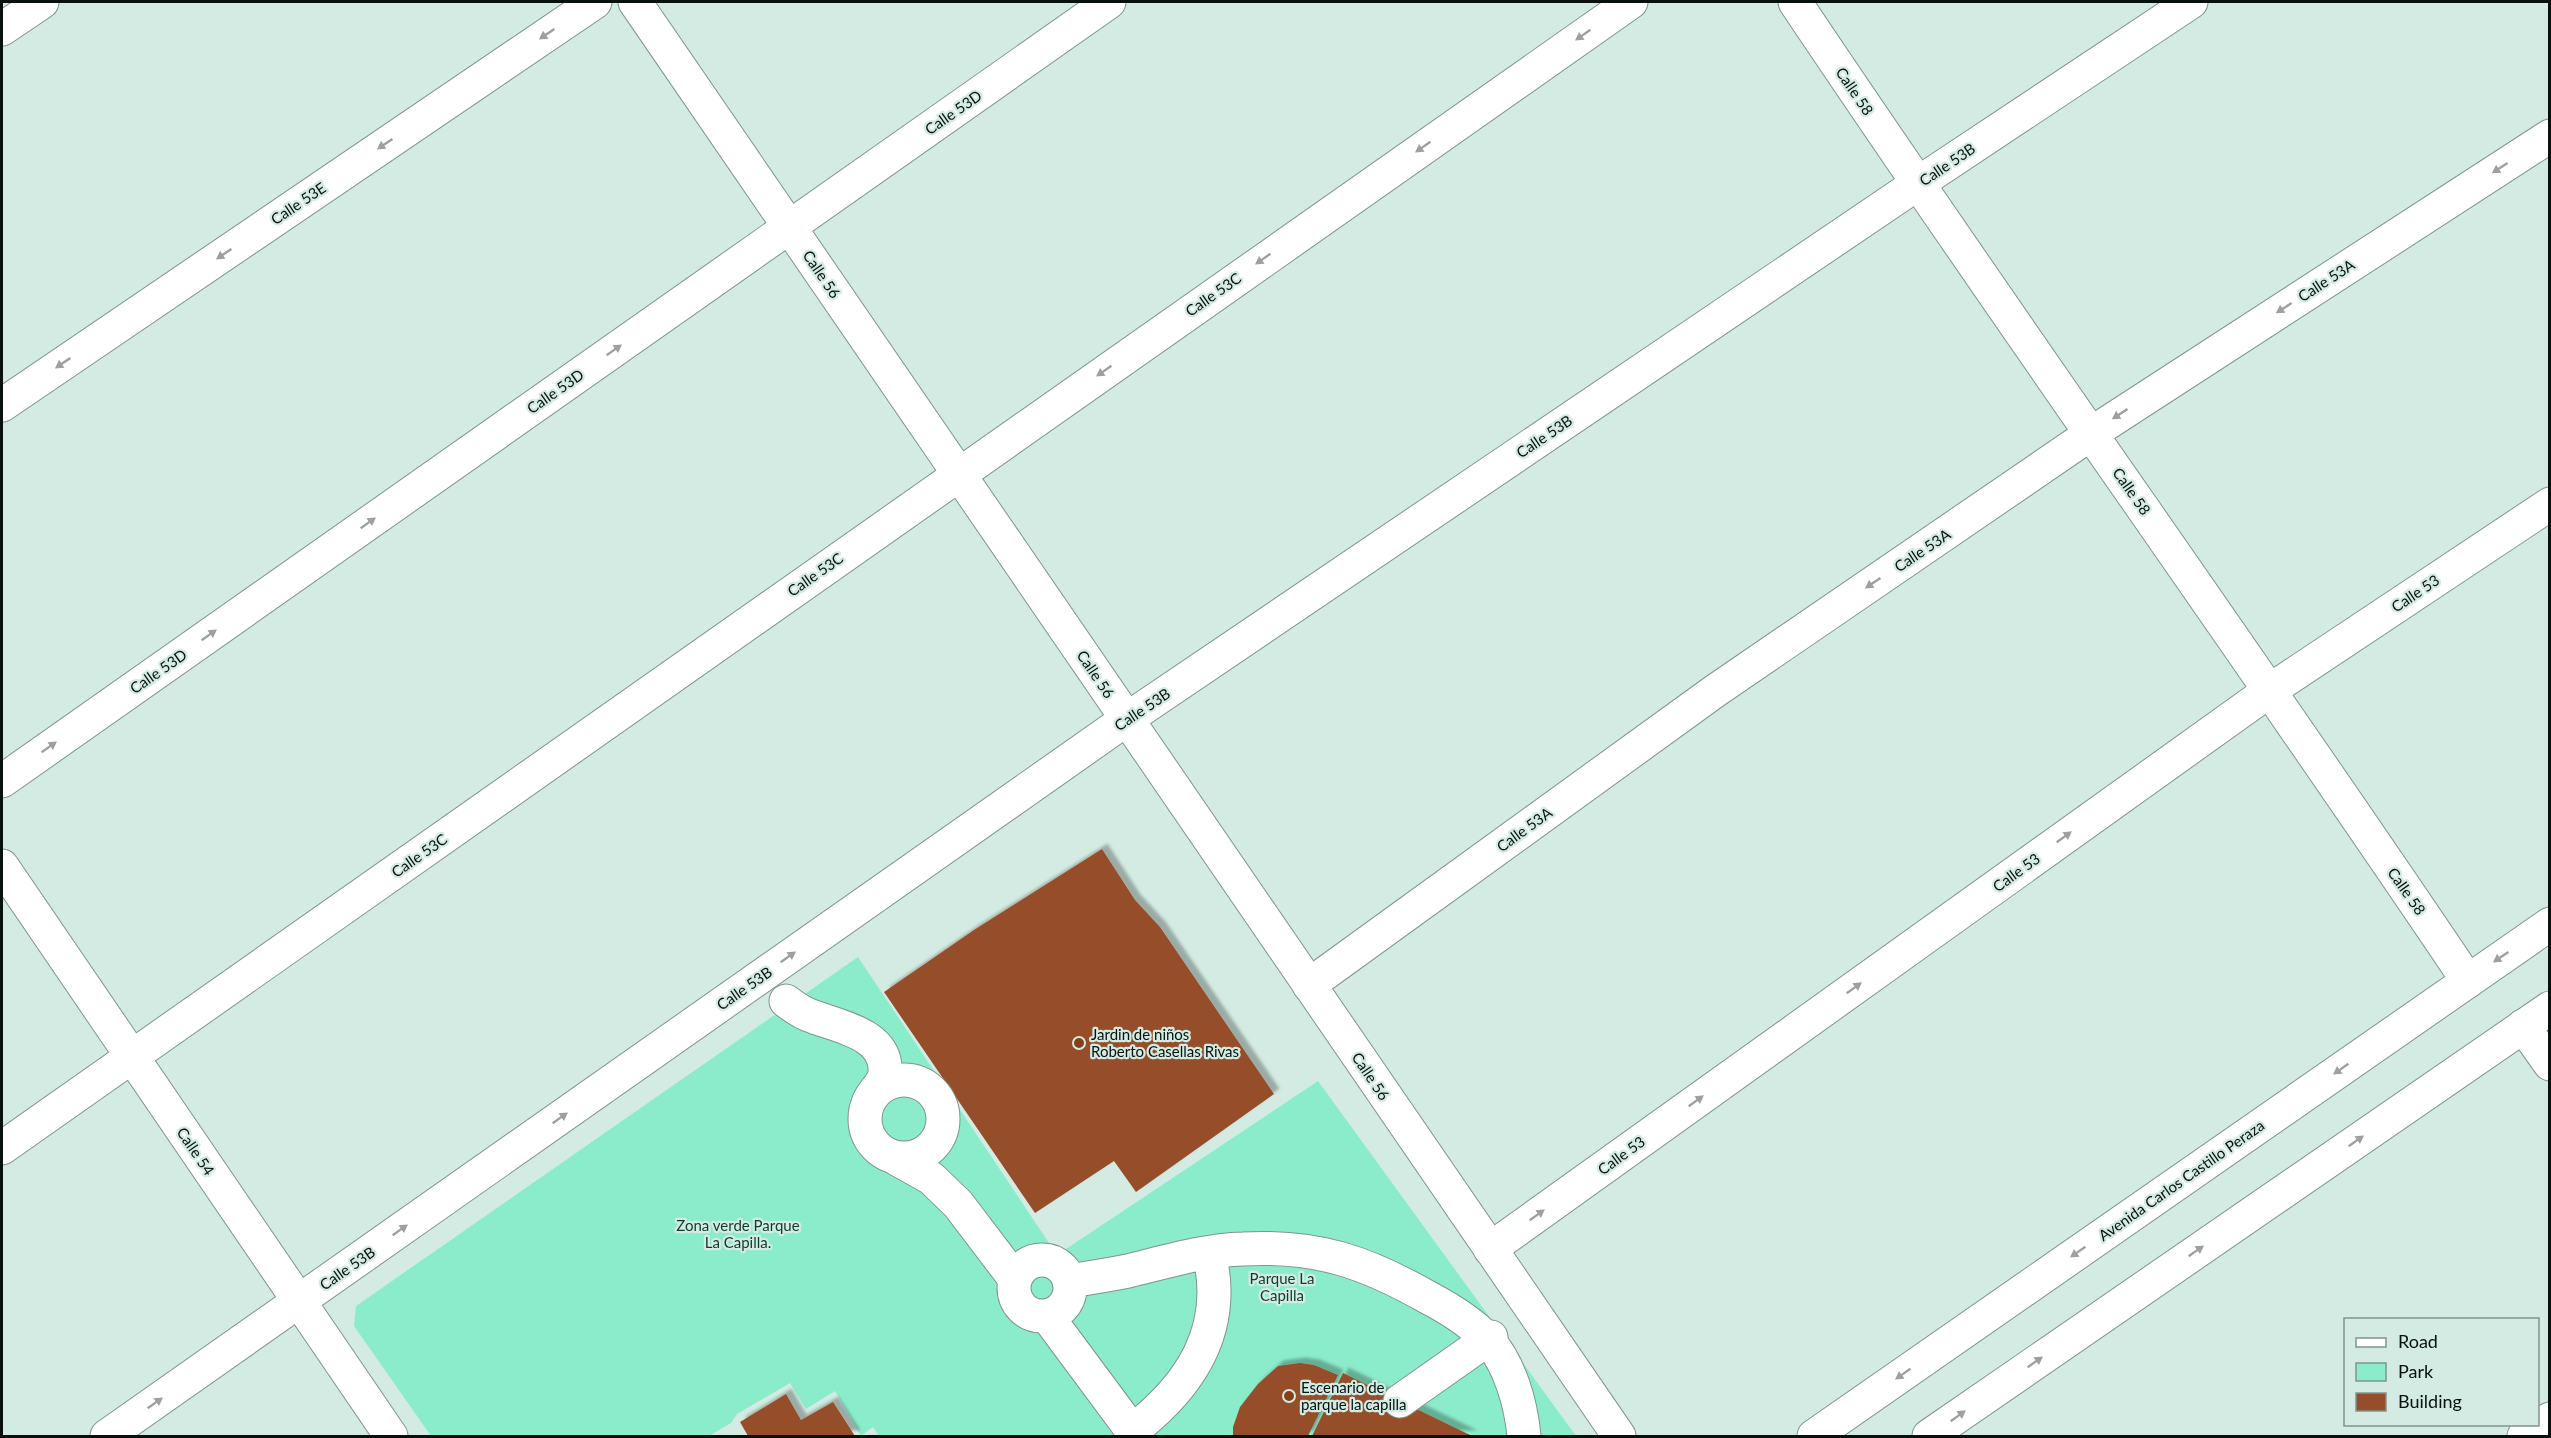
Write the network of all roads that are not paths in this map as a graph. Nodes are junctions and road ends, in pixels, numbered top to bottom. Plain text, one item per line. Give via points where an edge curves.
1 (42, 2) edge
2 (595, 2) edge
3 (635, 2) edge
4 (1109, 2) edge
5 (1630, 2) edge
6 (1795, 2) edge
7 (2190, 2) edge
8 (2, 29) edge
9 (2550, 136) edge
10 (1917, 184) junction
11 (789, 227) junction
12 (2, 405) edge
13 (2092, 433) junction
14 (958, 473) junction
15 (2550, 504) edge
16 (2269, 690) junction
17 (1127, 719) junction
18 (2, 781) edge
19 (2, 866) edge
20 (2550, 924) edge
21 (2468, 981) junction
22 (1309, 985) junction
23 (786, 1001) dead end
24 (2550, 1008) edge
25 (2523, 1026) junction
26 (132, 1058) junction
27 (2550, 1064) edge
28 (867, 1107) junction
29 (2, 1148) edge
30 (897, 1159) junction
31 (1490, 1249) junction
32 (1209, 1253) junction
33 (1016, 1279) junction
34 (1069, 1281) junction
35 (298, 1301) junction
36 (1047, 1316) junction
37 (1490, 1339) junction
38 (1400, 1401) dead end
39 (2550, 1419) edge
40 (1134, 1434) edge
41 (107, 1437) edge
42 (391, 1437) edge
43 (1524, 1437) edge
44 (1619, 1437) edge
45 (1814, 1437) edge
46 (1929, 1437) edge
47 (2524, 1437) edge

1 - 8 street
2 -> 12 street, Calle 53E
3 - 11 street, Calle 56
4 - 11 street, Calle 53D
5 -> 14 street, Calle 53C
6 - 10 street, Calle 58
7 - 10 street, Calle 53B
9 -> 13 street, Calle 53A
10 - 13 street, Calle 58
10 - 17 street, Calle 53B
11 - 14 street, Calle 56
18 -> 11 street, Calle 53D
13 - 16 street, Calle 58
13 -> 22 street, Calle 53A via 1715,692
14 - 17 street, Calle 56
14 - 26 street, Calle 53C
15 - 16 street, Calle 53
16 - 21 street, Calle 58
31 -> 16 street, Calle 53
17 - 22 street, Calle 56
35 -> 17 street, Calle 53B
19 - 26 street, Calle 54
20 -> 21 street, Avenida Carlos Castillo Peraza
21 -> 45 street, Avenida Carlos Castillo Peraza
22 - 31 street, Calle 56
23 - 28 street via 814,1017 841,1025 876,1046 885,1073
24 - 25 street
25 - 27 street
46 -> 25 street
26 - 29 street, Calle 53C
26 - 35 street, Calle 54
28 - 30 street via 867,1134 874,1146
28 - 30 street via 873,1095 896,1080 923,1084 941,1103 943,1127 931,1148 921,1155
30 - 33 street via 931,1178 958,1204
31 - 44 street, Calle 56
32 - 34 street
32 - 37 street via 1304,1250 1346,1258 1447,1308
32 - 40 street via 1215,1303 1201,1350 1185,1380
33 - 34 street via 1026,1265 1043,1260 1059,1266
33 - 36 street via 1014,1288 1019,1304 1032,1314
34 - 36 street via 1068,1299
41 -> 35 street, Calle 53B
35 - 42 street, Calle 54
36 - 40 street
37 - 38 street
37 - 43 street via 1512,1385
39 - 47 street

